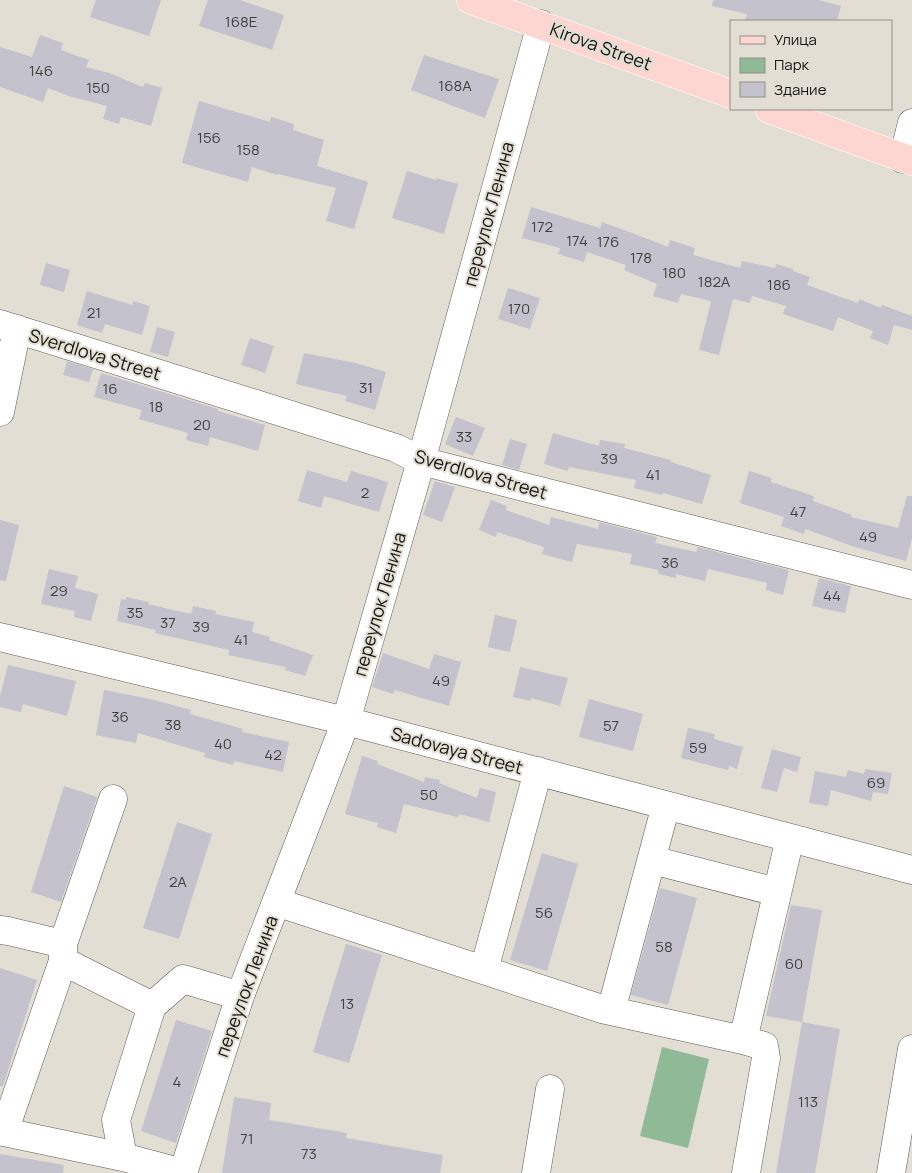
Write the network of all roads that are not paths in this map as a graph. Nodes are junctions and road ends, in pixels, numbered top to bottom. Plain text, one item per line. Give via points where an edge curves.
1 (471, 0) edge
2 (541, 24) junction
3 (730, 94) edge
4 (772, 110) edge
5 (912, 123) edge
6 (908, 160) edge
7 (8, 327) edge
8 (0, 412) edge
9 (421, 461) junction
10 (912, 585) edge
11 (0, 637) edge
12 (346, 721) junction
13 (538, 772) junction
14 (113, 799) dead end
15 (666, 805) junction
16 (790, 838) junction
17 (652, 860) junction
18 (912, 870) edge
19 (777, 892) junction
20 (276, 902) junction
21 (0, 930) edge
22 (63, 953) junction
23 (484, 970) junction
24 (240, 996) junction
25 (152, 1006) junction
26 (611, 1011) junction
27 (743, 1040) junction
28 (912, 1049) edge
29 (550, 1088) dead end
30 (123, 1157) junction
31 (183, 1173) edge
32 (536, 1173) edge
33 (746, 1173) edge
34 (891, 1173) edge

1 - 2 main road, Kirova Street
2 - 3 main road, Kirova Street
2 - 9 street, переулок Ленина
4 - 6 main road
5 - 6 street
7 - 8 street
7 - 9 street, Sverdlova Street via 396,448
9 - 10 street, Sverdlova Street
9 - 12 street, переулок Ленина
11 - 12 street, Sadovaya Street
12 - 13 street, Sadovaya Street
12 - 20 street, переулок Ленина
13 - 15 street, Sadovaya Street
13 - 23 street
14 - 22 street
15 - 16 street, Sadovaya Street
15 - 17 street
16 - 18 street, Sadovaya Street
16 - 19 street
17 - 19 street
17 - 26 street
19 - 27 street
20 - 23 street
20 - 24 street, переулок Ленина
21 - 22 street via 8,930
22 - 25 street
22 - 30 street via 4,1132
23 - 26 street
24 - 25 street via 183,979
24 - 31 street, переулок Ленина
25 - 30 street via 116,1120
26 - 27 street
27 - 33 street via 764,1046 766,1058
28 - 34 street
29 - 32 street
30 - 31 street

